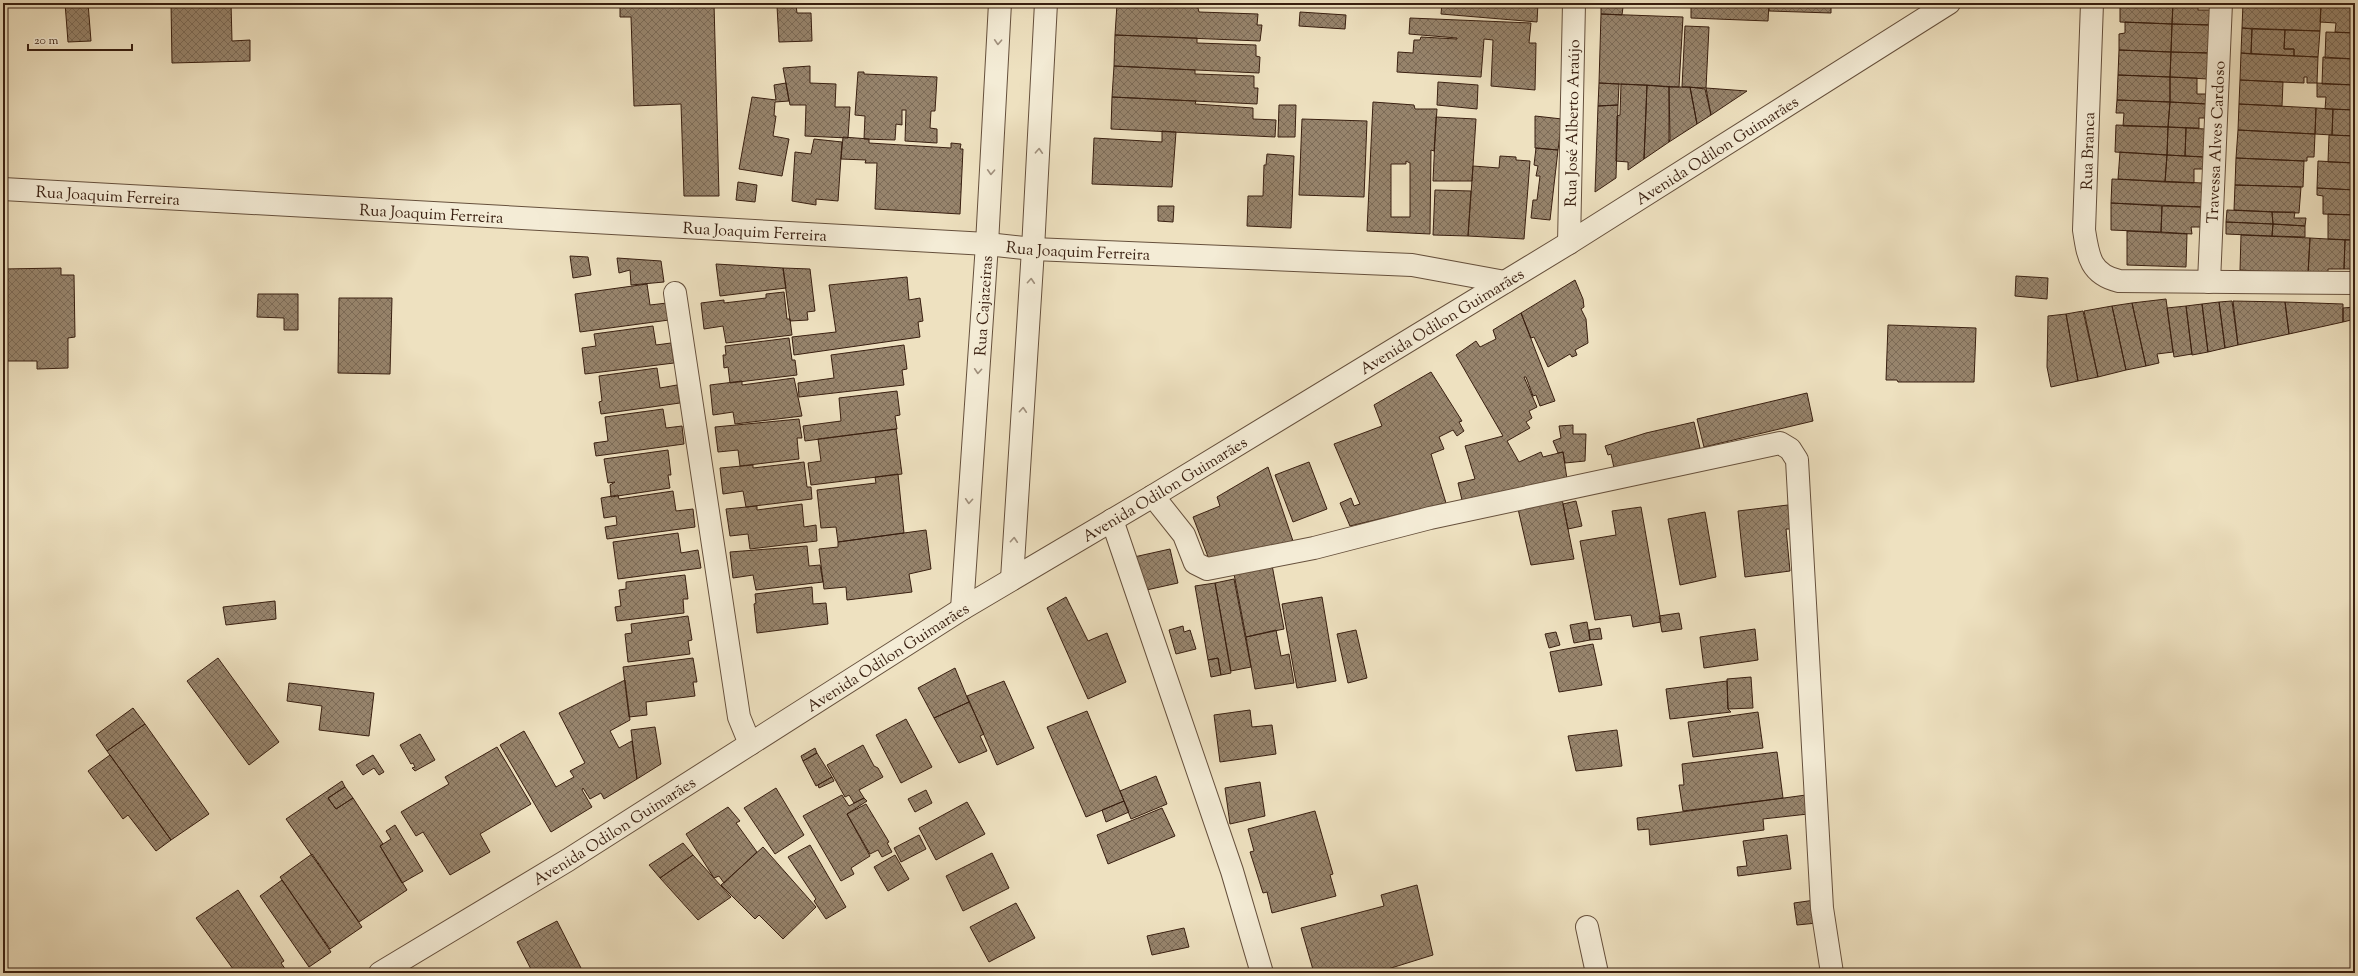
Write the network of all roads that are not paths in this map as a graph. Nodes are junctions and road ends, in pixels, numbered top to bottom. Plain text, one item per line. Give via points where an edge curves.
1 (1000, 3) edge
2 (1046, 3) edge
3 (1574, 3) edge
4 (1949, 3) edge
5 (2092, 3) edge
6 (2221, 3) edge
7 (3, 189) edge
8 (1569, 243) junction
9 (987, 244) junction
10 (1033, 249) junction
11 (1505, 282) junction
12 (2209, 282) junction
13 (2355, 282) edge
14 (676, 293) dead end
15 (1153, 496) junction
16 (1112, 520) junction
17 (1012, 579) junction
18 (962, 608) junction
19 (750, 744) junction
20 (1587, 927) dead end
21 (380, 973) edge
22 (1262, 973) edge
23 (1597, 973) edge
24 (1832, 973) edge

1 -> 9 street, Rua Cajazeiras
10 -> 2 street
3 - 8 street, Rua José Alberto Araújo
4 - 8 street, Avenida Odilon Guimarães
5 - 12 street, Rua Branca via 2084,230 2089,257 2096,270 2119,281
6 - 12 street, Travessa Alves Cardoso
7 - 9 street, Rua Joaquim Ferreira
8 - 11 street, Avenida Odilon Guimarães
9 - 10 street, Rua Joaquim Ferreira
9 -> 18 street, Rua Cajazeiras
10 - 11 street, Rua Joaquim Ferreira via 1412,265
17 -> 10 street
11 - 15 street, Avenida Odilon Guimarães
12 - 13 street
14 - 19 street via 739,717
15 - 16 street, Avenida Odilon Guimarães
15 - 24 street via 1184,535 1195,563 1207,570 1314,548 1430,518 1780,443 1790,449 1797,460 1822,908
16 - 17 street, Avenida Odilon Guimarães
16 - 22 street via 1232,871
17 - 18 street, Avenida Odilon Guimarães
18 - 19 street, Avenida Odilon Guimarães
19 - 21 street, Avenida Odilon Guimarães via 568,860
20 - 23 street

